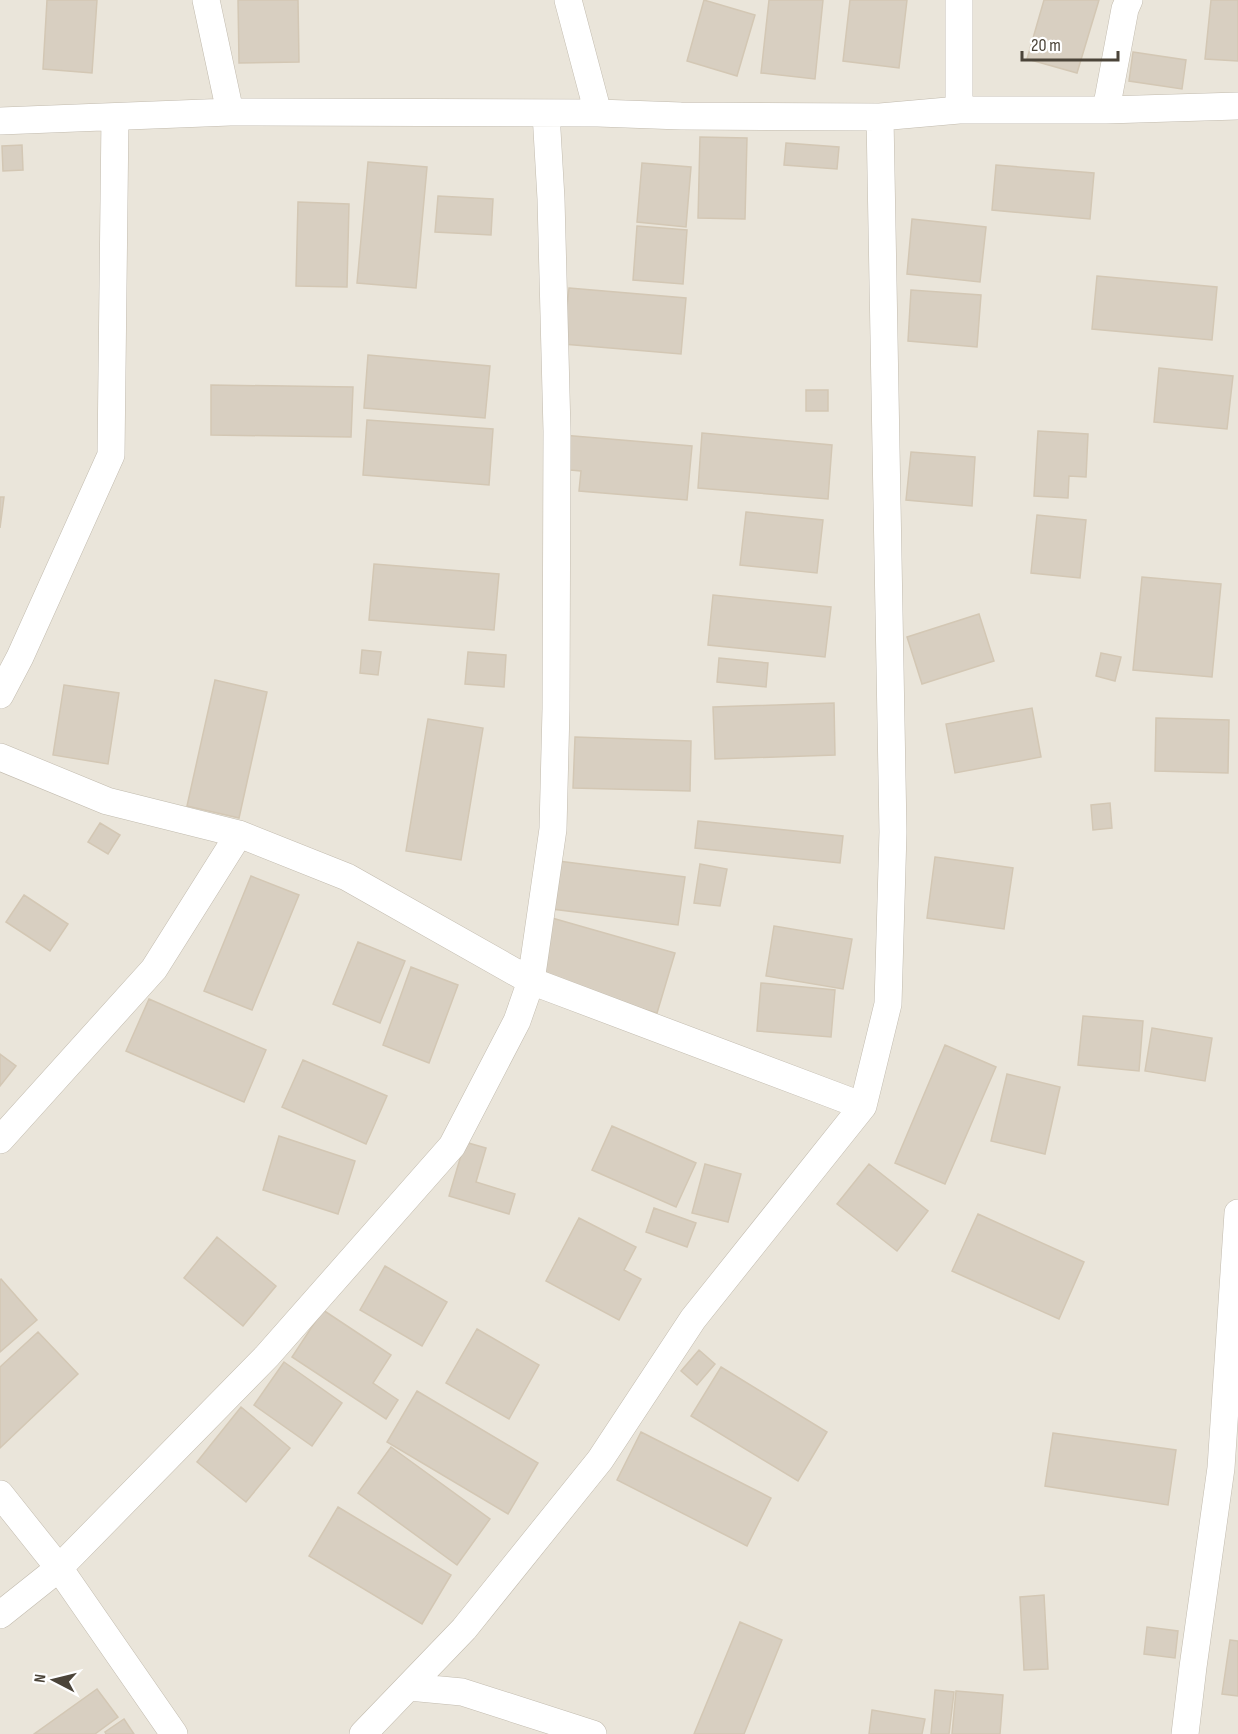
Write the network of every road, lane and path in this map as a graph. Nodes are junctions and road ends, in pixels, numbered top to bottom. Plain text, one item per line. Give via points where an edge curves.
1 (206, 0) edge
2 (568, 0) edge
3 (958, 0) edge
4 (1129, 0) edge
5 (1238, 106) edge
6 (959, 110) junction
7 (1106, 110) junction
8 (230, 112) junction
9 (546, 113) junction
10 (598, 113) junction
11 (115, 117) junction
12 (880, 117) junction
13 (0, 122) edge
14 (0, 695) edge
15 (0, 757) edge
16 (239, 834) junction
17 (531, 981) junction
18 (862, 1106) junction
19 (0, 1140) edge
20 (1238, 1213) edge
21 (1229, 1469) edge
22 (0, 1494) edge
23 (59, 1568) junction
24 (0, 1615) edge
25 (409, 1687) junction
26 (174, 1734) edge
27 (363, 1734) edge
28 (592, 1734) edge
29 (1185, 1734) edge

1 - 8 street
2 - 10 street
3 - 6 street
4 - 7 street
5 - 7 street
6 - 7 street
6 - 12 street
8 - 9 street
8 - 11 street
9 - 10 street
9 - 17 street via 556,431 556,710 553,829
10 - 12 street
11 - 13 street
11 - 14 street via 111,455
12 - 18 street via 893,832 888,1004
15 - 16 street via 107,801
16 - 17 street via 347,877
16 - 19 street via 154,969
17 - 18 street
17 - 23 street via 517,1021 452,1146 267,1356
18 - 25 street via 693,1319 600,1460 464,1629
20 - 21 street
21 - 29 street via 1192,1667
22 - 23 street
23 - 24 street
23 - 26 street
25 - 27 street
25 - 28 street via 462,1692

